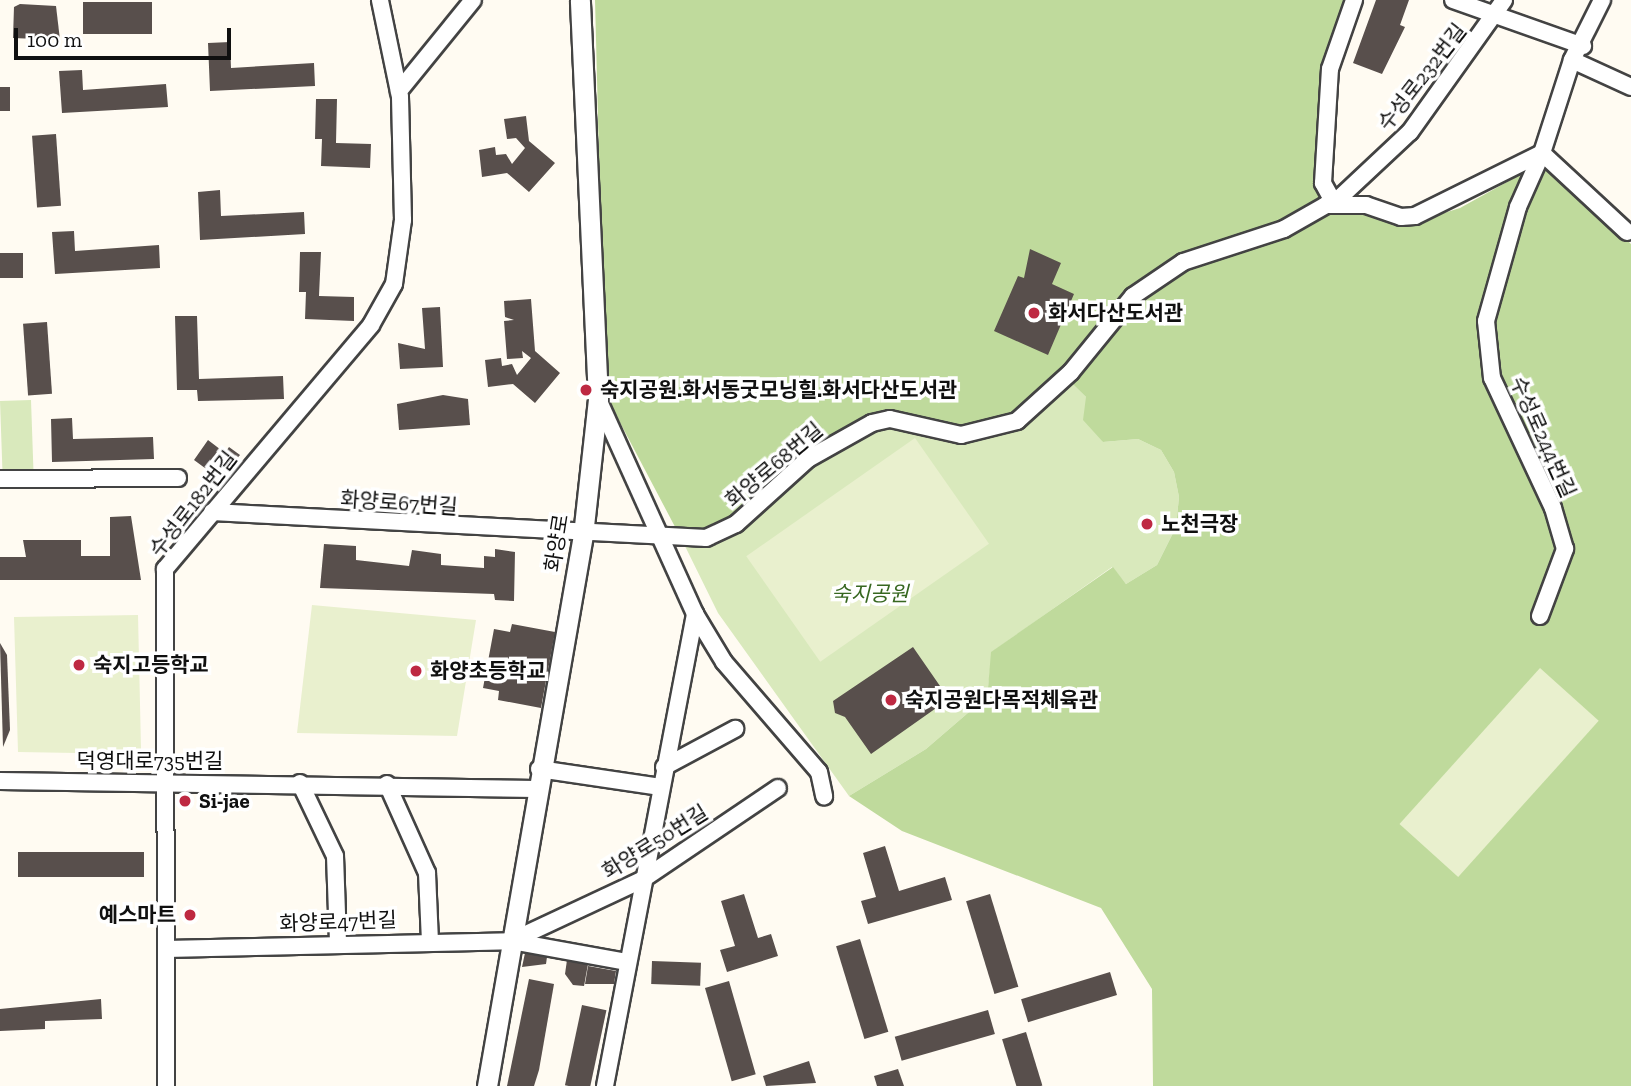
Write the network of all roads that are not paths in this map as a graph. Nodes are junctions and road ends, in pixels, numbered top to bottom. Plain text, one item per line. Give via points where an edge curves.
1 (380, 0) edge
2 (474, 0) edge
3 (580, 0) edge
4 (1354, 0) edge
5 (1453, 0) edge
6 (1504, 0) edge
7 (1602, 0) edge
8 (1494, 16) junction
9 (1583, 46) junction
10 (1572, 60) junction
11 (1631, 87) edge
12 (399, 91) junction
13 (1542, 153) junction
14 (1334, 203) junction
15 (1627, 232) dead end
16 (598, 399) junction
17 (178, 478) dead end
18 (0, 479) edge
19 (212, 512) junction
20 (583, 536) junction
21 (662, 540) junction
22 (695, 614) junction
23 (1540, 616) dead end
24 (735, 729) dead end
25 (664, 767) junction
26 (537, 779) junction
27 (0, 781) edge
28 (166, 782) junction
29 (300, 783) junction
30 (387, 784) junction
31 (661, 787) junction
32 (778, 788) dead end
33 (824, 796) dead end
34 (642, 880) junction
35 (430, 941) junction
36 (511, 941) junction
37 (338, 943) junction
38 (166, 949) junction
39 (626, 962) junction
40 (166, 1086) edge
41 (487, 1086) edge
42 (605, 1086) edge

1 - 12 street, 수성로182번길
2 - 12 street
3 - 16 street, 화양로
4 - 14 street via 1331,69 1324,183
5 - 8 street
6 - 8 street, 수성로232번길
7 - 9 street, 수성로244번길
8 - 9 street
8 - 14 street, 수성로232번길 via 1410,132
9 - 10 street, 수성로244번길
10 - 11 street
10 - 13 street, 수성로244번길
12 - 19 street, 수성로182번길 via 403,220 394,284 371,324
13 - 14 street via 1415,216
13 - 15 street
13 - 23 street, 수성로244번길 via 1518,206 1486,321 1492,377 1553,508 1565,550
14 - 21 street, 화양로68번길 via 1284,229 1183,262 1166,273 1133,296 1071,372 1017,421 961,435 890,419 872,423 808,459 736,524 706,538
16 - 20 street, 화양로
16 - 21 street
17 - 18 street
19 - 20 street, 화양로67번길
19 - 28 street, 수성로182번길 via 165,569
20 - 21 street, 화양로68번길
20 - 26 street, 화양로
21 - 22 street
22 - 25 street
22 - 33 street via 724,662 819,772
24 - 25 street
25 - 31 street
26 - 30 street, 덕영대로735번길
26 - 31 street, 덕영대로735번길
26 - 36 street, 화양로
27 - 28 street, 덕영대로735번길
28 - 29 street, 덕영대로735번길
28 - 38 street, 수성로182번길
29 - 30 street, 덕영대로735번길
29 - 37 street via 335,856
30 - 35 street via 427,873
31 - 34 street
32 - 34 street, 화양로50번길
34 - 36 street, 화양로50번길
34 - 39 street
35 - 36 street, 화양로47번길
35 - 37 street, 화양로47번길
36 - 39 street
36 - 41 street, 화양로
37 - 38 street, 화양로47번길
38 - 40 street, 수성로182번길
39 - 42 street

